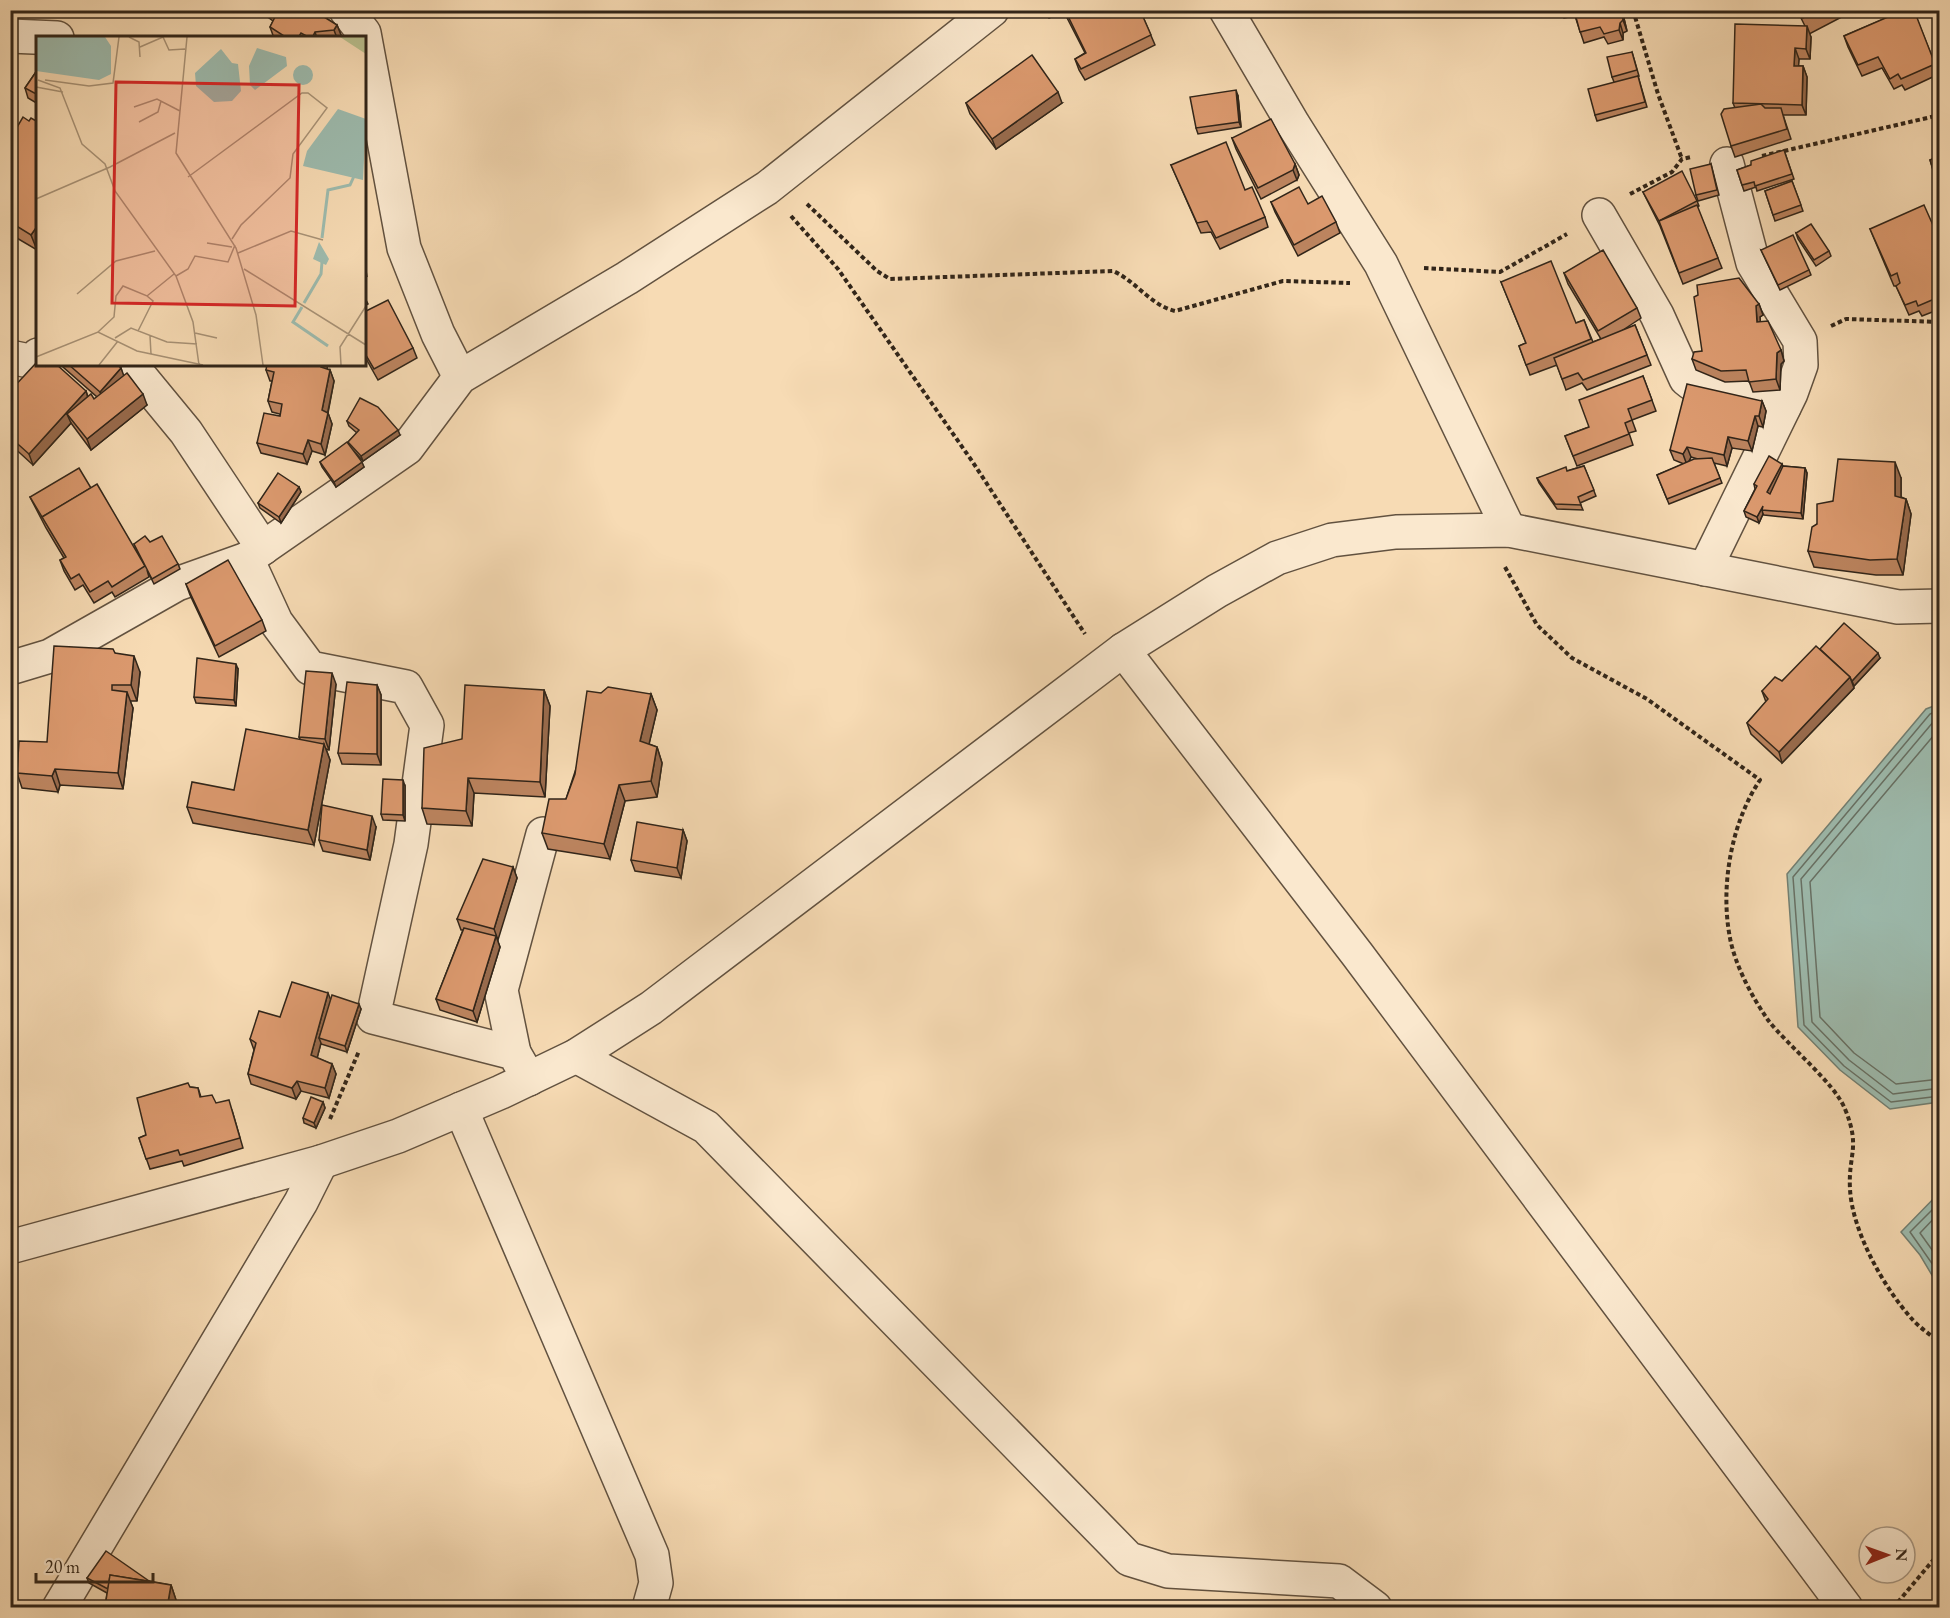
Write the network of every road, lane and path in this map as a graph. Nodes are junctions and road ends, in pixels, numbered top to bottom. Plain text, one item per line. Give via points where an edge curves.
1 (346, 10) edge
2 (992, 10) edge
3 (1226, 10) edge
4 (1633, 10) edge
5 (10, 36) edge
6 (365, 36) edge
7 (36, 37) edge
8 (366, 44) edge
9 (1940, 115) edge
10 (1682, 159) junction
11 (1727, 164) junction
12 (771, 193) junction
13 (1599, 215) junction
14 (1386, 275) junction
15 (1940, 322) edge
16 (1800, 341) junction
17 (10, 357) edge
18 (36, 358) edge
19 (132, 366) edge
20 (460, 377) junction
21 (1784, 407) junction
22 (1501, 530) junction
23 (255, 554) junction
24 (1705, 569) junction
25 (1940, 606) edge
26 (1114, 657) junction
27 (10, 668) edge
28 (543, 834) edge
29 (372, 1017) junction
30 (576, 1056) junction
31 (521, 1066) junction
32 (461, 1109) junction
33 (326, 1160) junction
34 (10, 1247) edge
35 (1940, 1343) edge
36 (1940, 1552) edge
37 (59, 1608) edge
38 (649, 1608) edge
39 (1375, 1608) edge
40 (1846, 1608) edge
41 (1893, 1608) edge

1 - 6 street
2 - 12 street
3 - 14 street
4 - 10 path
5 - 7 street
8 - 20 street via 404,248 438,334
9 - 11 path
10 - 11 path via 1701,156
10 - 13 path via 1672,172
11 - 16 street via 1753,263
12 - 14 path via 798,197 877,272 890,279 1113,271 1134,282 1158,304 1175,310 1283,281
12 - 20 street
12 - 26 path via 845,279
13 - 14 path via 1500,272
13 - 21 street via 1657,315 1686,379
14 - 22 street
15 - 16 path via 1846,319
16 - 21 street via 1801,365
17 - 18 street via 34,362
19 - 23 street via 186,432
20 - 23 street via 407,448
21 - 24 street
22 - 24 street
22 - 26 street via 1385,533 1332,540 1277,558
22 - 35 path via 1505,569 1537,626 1581,663 1647,699 1760,780 1749,796 1729,863 1730,938 1743,977 1768,1019 1841,1100 1854,1137 1850,1189 1857,1227 1872,1260 1912,1319
23 - 27 street via 177,584 50,656
23 - 29 street via 276,622 310,668 406,687 427,725 411,844
24 - 25 street via 1898,607
26 - 30 street via 651,1008
26 - 40 street via 1358,954
28 - 31 street via 501,990
29 - 31 street
29 - 33 path via 329,1122
30 - 31 street
30 - 39 street via 706,1126 1129,1559 1168,1571 1339,1581
31 - 32 street
32 - 33 street
32 - 38 street via 652,1555 656,1582
33 - 34 street
33 - 37 street
36 - 41 path

